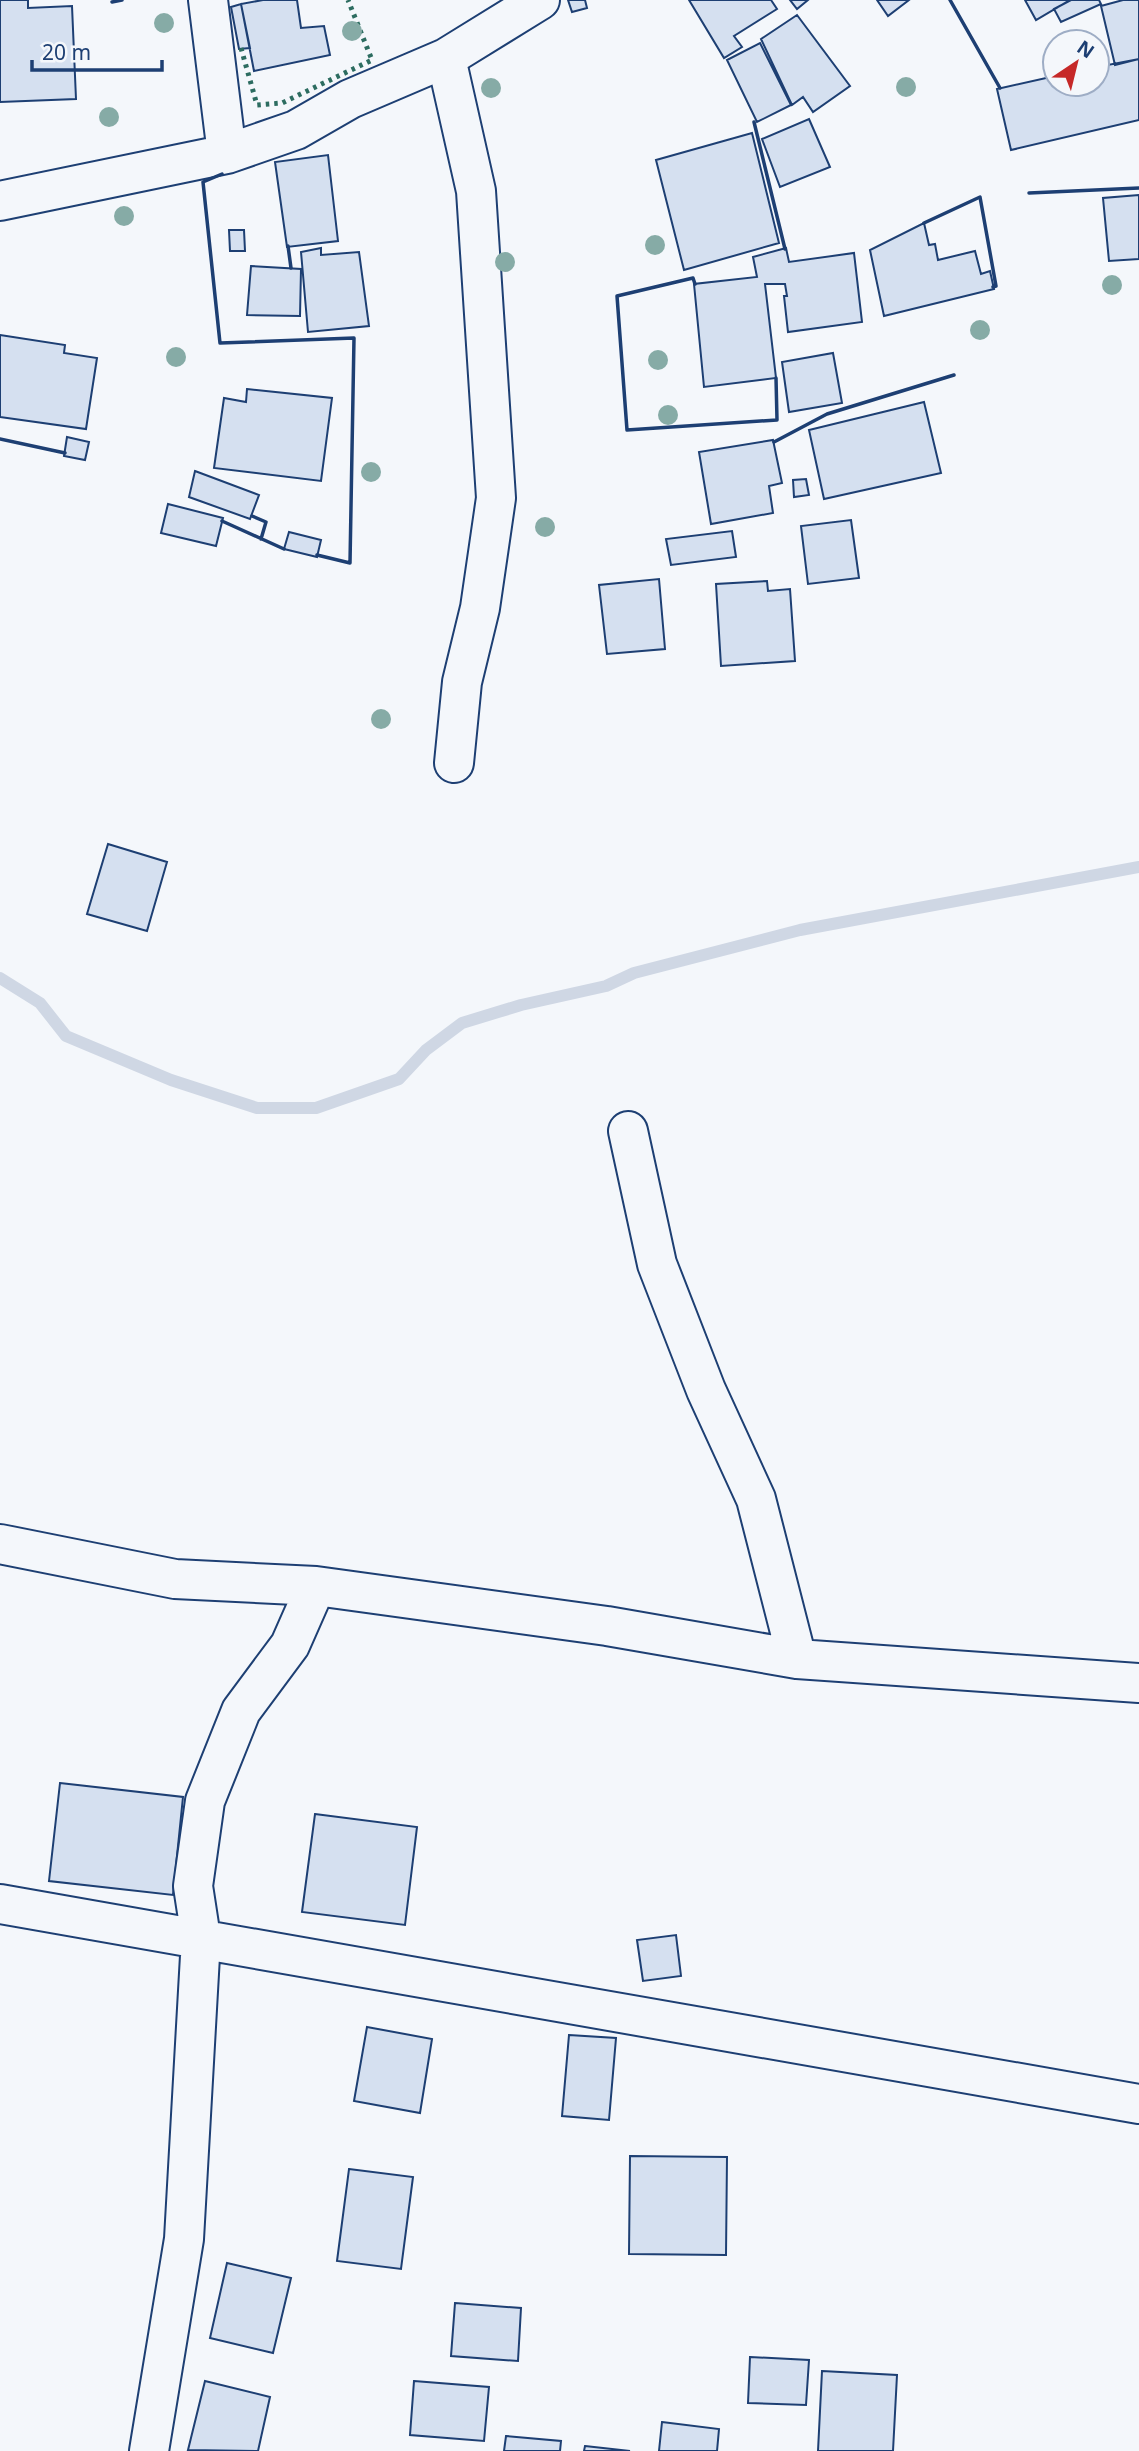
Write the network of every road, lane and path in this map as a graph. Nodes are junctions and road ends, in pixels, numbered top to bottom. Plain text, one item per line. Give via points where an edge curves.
1 (208, 0) edge
2 (540, 0) edge
3 (446, 58) junction
4 (227, 154) junction
5 (0, 201) edge
6 (454, 763) dead end
7 (628, 1131) dead end
8 (0, 1544) edge
9 (316, 1586) junction
10 (797, 1660) junction
11 (1139, 1683) edge
12 (0, 1904) edge
13 (201, 1938) junction
14 (1139, 2104) edge
15 (149, 2451) edge

1 - 4 street
2 - 3 street
3 - 4 street via 350,99 296,130
3 - 6 street via 476,191 496,498 480,608 462,682
4 - 5 street
7 - 10 street via 657,1264 706,1390 756,1499
8 - 9 street via 175,1579
9 - 10 street via 607,1626
9 - 13 street via 290,1645 241,1711 205,1801 193,1886
10 - 11 street
12 - 13 street
13 - 14 street
13 - 15 street via 184,2239

